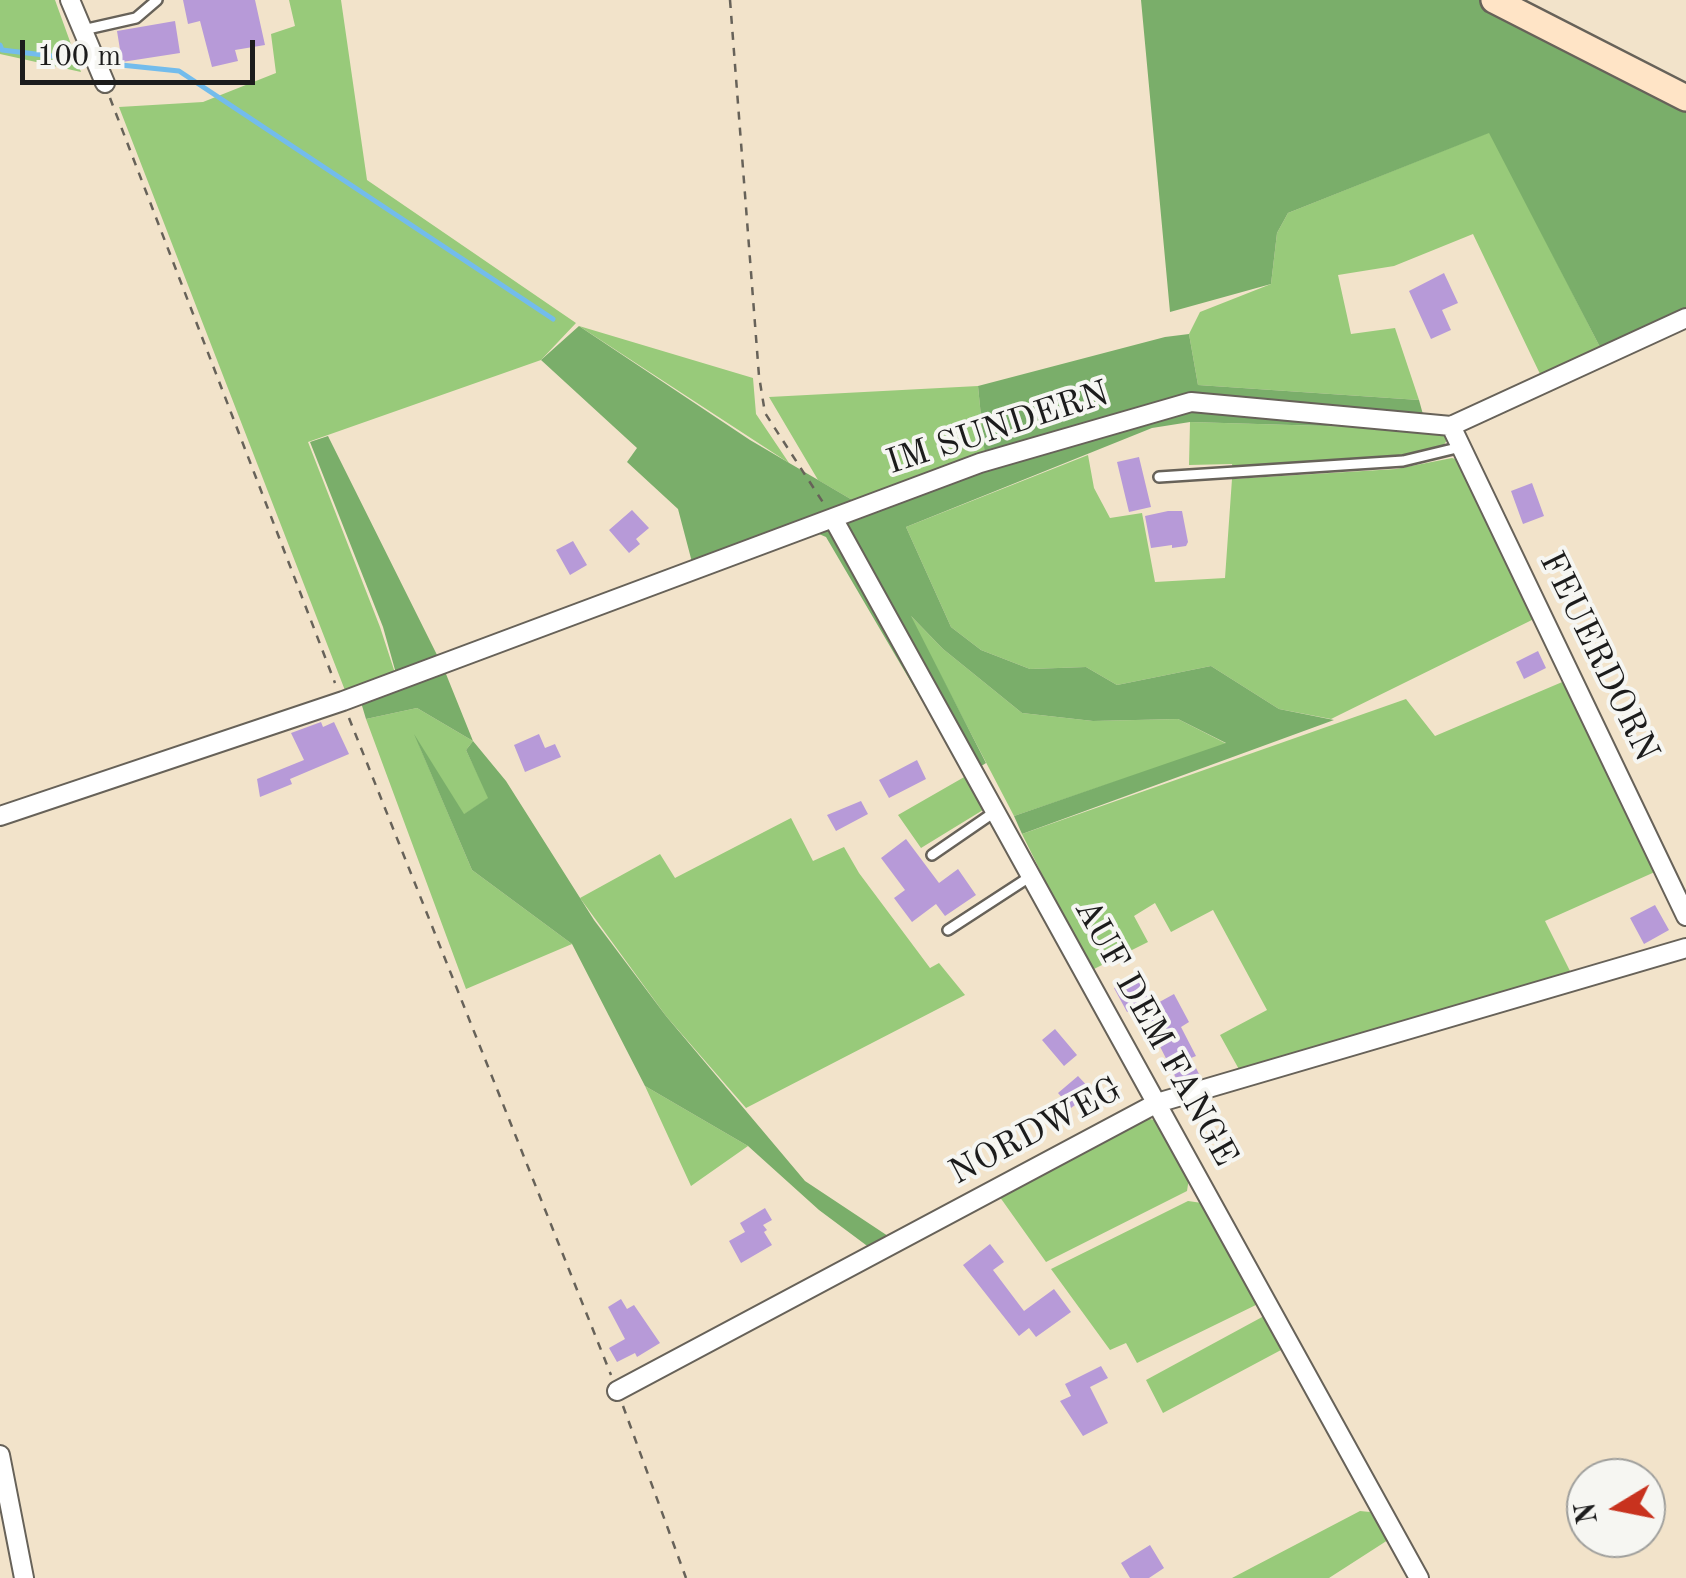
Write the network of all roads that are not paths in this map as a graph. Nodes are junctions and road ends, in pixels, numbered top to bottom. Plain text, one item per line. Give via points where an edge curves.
1 (70, 0) edge
2 (157, 0) edge
3 (1497, 0) edge
4 (83, 30) junction
5 (105, 83) road end
6 (1686, 98) edge
7 (1686, 318) edge
8 (1450, 426) junction
9 (1461, 447) junction
10 (1159, 477) dead end
11 (834, 520) junction
12 (996, 811) junction
13 (0, 816) edge
14 (932, 855) dead end
15 (1031, 876) junction
16 (1686, 916) edge
17 (948, 930) dead end
18 (1686, 948) edge
19 (1157, 1103) junction
20 (618, 1391) road end
21 (0, 1455) edge
22 (24, 1578) edge
23 (1418, 1578) edge

1 - 4 street
2 - 4 lane via 136,18
3 - 6 street
4 - 5 street
7 - 8 street, IM SUNDERN
8 - 9 street, FEUERDORN
8 - 11 street, IM SUNDERN via 1190,402 980,463
9 - 10 lane via 1403,462
9 - 16 street, FEUERDORN
11 - 12 street, AUF DEM FANGE
11 - 13 street, IM SUNDERN via 340,702
12 - 14 lane
12 - 15 street, AUF DEM FANGE
15 - 17 lane
15 - 19 street, AUF DEM FANGE
18 - 19 street, NORDWEG
19 - 20 street, NORDWEG
19 - 23 street, AUF DEM FANGE
21 - 22 street

